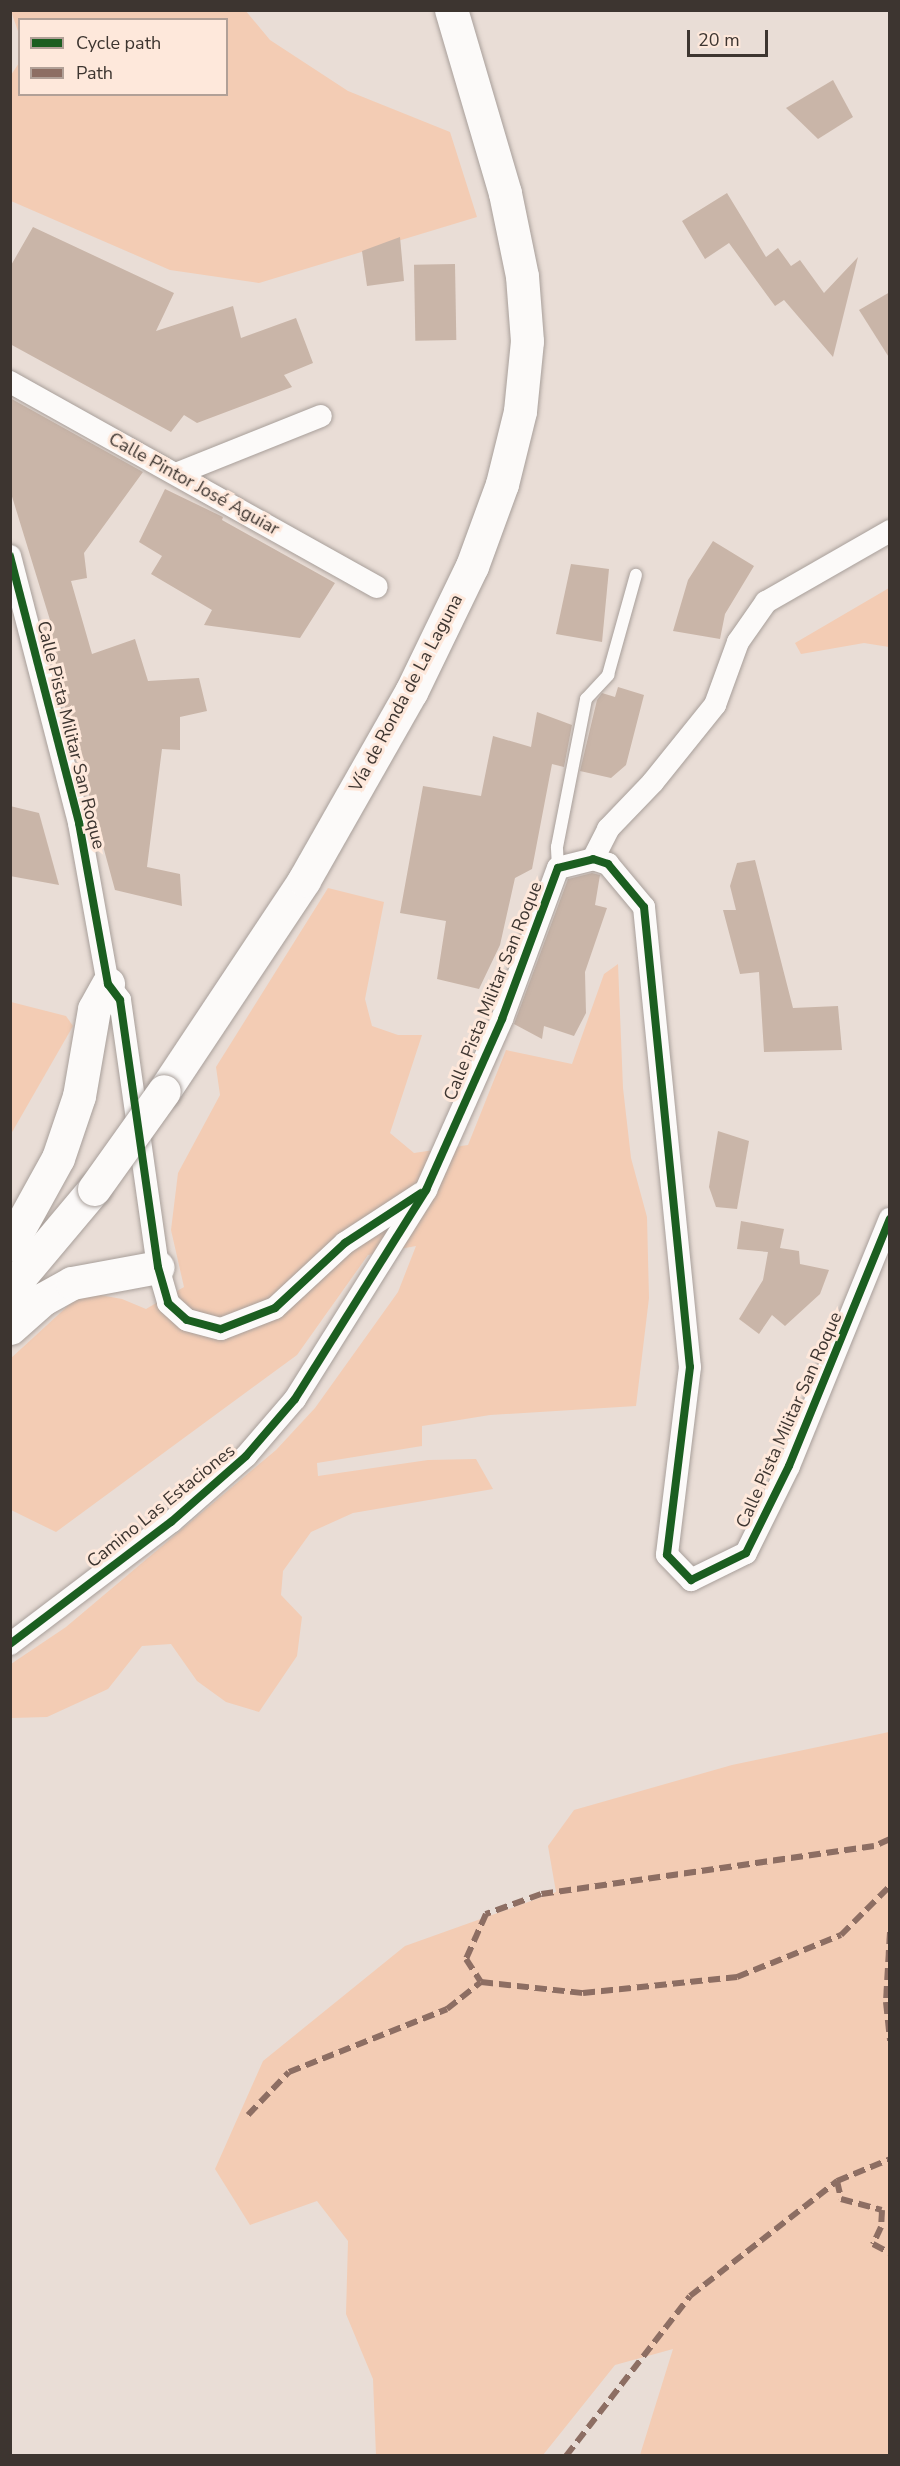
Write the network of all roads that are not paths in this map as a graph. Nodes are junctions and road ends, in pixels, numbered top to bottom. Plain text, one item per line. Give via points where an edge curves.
1 (451, 10) edge
2 (10, 382) edge
3 (321, 416) dead end
4 (176, 474) junction
5 (890, 531) edge
6 (10, 556) edge
7 (636, 574) dead end
8 (377, 587) dead end
9 (593, 859) junction
10 (558, 868) junction
11 (108, 984) junction
12 (426, 1190) junction
13 (890, 1219) edge
14 (10, 1245) edge
15 (158, 1267) junction
16 (10, 1289) edge
17 (10, 1328) edge
18 (10, 1644) edge

1 - 16 main road, Vía de Ronda de La Laguna, bridge via 505,193 522,276 527,341 520,411 502,484 472,566 411,692 304,880 94,1189
2 - 4 street, Calle Pintor José Aguiar
3 - 4 street
4 - 8 street, Calle Pintor José Aguiar
5 - 9 street via 766,602 738,642 714,705 608,829
6 - 11 street, Calle Pista Militar San Roque via 79,823
7 - 10 lane via 608,675 586,699 557,847
9 - 10 street, Calle Pista Militar San Roque
9 - 13 street, Calle Pista Militar San Roque via 608,864 644,907 690,1367 667,1555 691,1580 746,1553 789,1466
10 - 12 street, Calle Pista Militar San Roque via 502,1019
11 - 14 main road via 94,1009 79,1096 58,1158
11 - 15 street, Calle Pista Militar San Roque via 120,1000
12 - 15 street, Calle Pista Militar San Roque via 345,1243 275,1308 222,1329 187,1320 168,1303
12 - 18 street, Camino Las Estaciones via 295,1399 246,1456 171,1522
15 - 17 main road via 72,1283 43,1299

